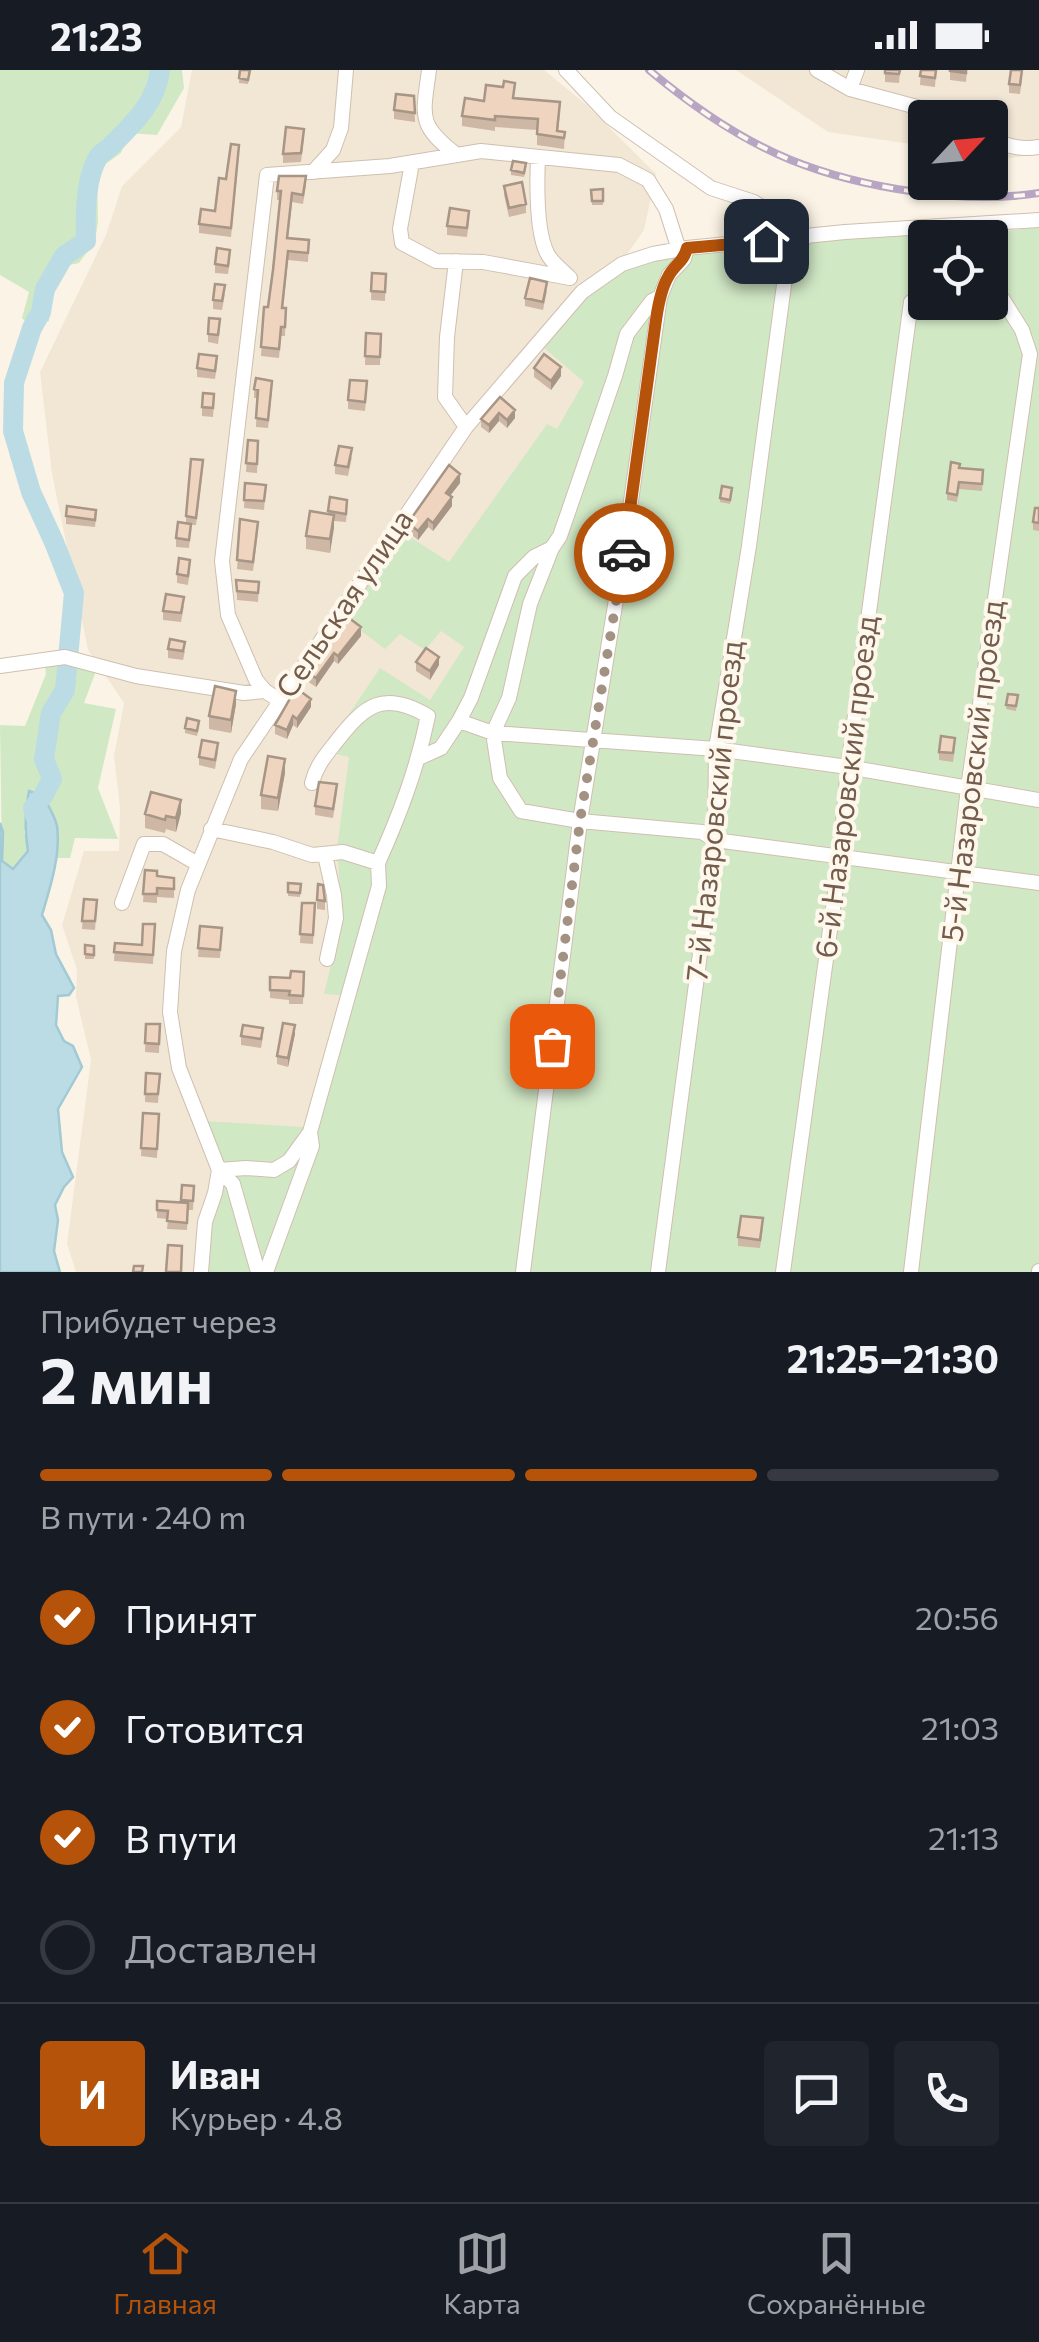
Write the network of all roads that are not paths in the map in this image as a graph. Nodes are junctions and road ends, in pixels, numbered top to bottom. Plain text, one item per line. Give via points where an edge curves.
1 (346, 70) edge
2 (429, 70) edge
3 (566, 70) edge
4 (817, 70) edge
5 (857, 70) edge
6 (850, 89) junction
7 (908, 106) edge
8 (1008, 145) edge
9 (1039, 147) edge
10 (457, 155) junction
11 (538, 156) junction
12 (412, 163) junction
13 (313, 172) junction
14 (1039, 220) edge
15 (1008, 226) edge
16 (908, 227) edge
17 (805, 237) junction
18 (683, 249) junction
19 (456, 261) junction
20 (570, 278) junction
21 (582, 292) junction
22 (660, 297) junction
23 (1008, 308) edge
24 (915, 320) edge
25 (1034, 355) edge
26 (466, 426) junction
27 (552, 548) junction
28 (0, 666) edge
29 (265, 692) junction
30 (279, 700) junction
31 (459, 721) junction
32 (493, 733) junction
33 (593, 740) junction
34 (716, 749) junction
35 (420, 758) junction
36 (848, 767) junction
37 (312, 783) dead end
38 (968, 788) junction
39 (1039, 800) edge
40 (580, 821) junction
41 (211, 829) junction
42 (715, 840) junction
43 (326, 854) junction
44 (840, 857) junction
45 (198, 864) junction
46 (378, 864) junction
47 (960, 870) junction
48 (1039, 883) edge
49 (122, 903) dead end
50 (327, 959) dead end
51 (310, 1132) junction
52 (219, 1170) junction
53 (201, 1272) edge
54 (262, 1272) edge
55 (523, 1272) edge
56 (658, 1272) edge
57 (784, 1272) edge
58 (911, 1272) edge

1 - 13 street via 341,128
2 - 10 street via 423,115 434,138
3 - 17 street via 610,117 711,188 754,202
4 - 6 street
5 - 6 street
6 - 7 street
8 - 9 street
10 - 11 street
10 - 12 street
11 - 18 street via 619,165 648,180
11 - 20 street via 542,236 547,254
12 - 13 street
12 - 19 street via 402,243 436,260
13 - 29 street via 267,175 222,562 228,615
14 - 15 street, Сельская улица
16 - 17 street, Сельская улица
17 - 18 street, Сельская улица
17 - 34 street, 7-й Назаровский проезд via 786,270
18 - 21 street, Сельская улица via 622,264
18 - 22 street
19 - 20 street
19 - 26 street via 445,397
20 - 21 street
21 - 26 street, Сельская улица
22 - 27 street via 627,334
22 - 33 street
23 - 25 street, 5-й Назаровский проезд
24 - 36 street, 6-й Назаровский проезд
25 - 38 street, 5-й Назаровский проезд
26 - 30 street, Сельская улица
27 - 31 street via 515,576
27 - 32 street
28 - 29 street via 65,657 136,676
29 - 30 street
30 - 41 street, Сельская улица via 240,759
31 - 32 street
31 - 35 street via 441,748
32 - 33 street
32 - 40 street via 500,778 521,811
33 - 34 street
33 - 40 street
34 - 36 street
34 - 42 street, 7-й Назаровский проезд
35 - 37 street via 428,716 377,704 357,715
35 - 46 street
36 - 38 street
36 - 44 street, 6-й Назаровский проезд
38 - 39 street
38 - 47 street, 5-й Назаровский проезд
40 - 42 street via 702,832
40 - 55 street
41 - 43 street
41 - 45 street, Сельская улица
42 - 44 street
42 - 56 street, 7-й Назаровский проезд
43 - 46 street
43 - 50 street via 336,918
44 - 47 street
44 - 57 street, 6-й Назаровский проезд
45 - 49 street via 162,844 144,844
45 - 52 street, Сельская улица via 174,951 170,1012 180,1068
46 - 51 street via 379,886
47 - 48 street
47 - 58 street, 5-й Назаровский проезд
51 - 52 street via 274,1170
51 - 54 street via 312,1146
52 - 53 street
52 - 54 street, Сельская улица via 233,1184

